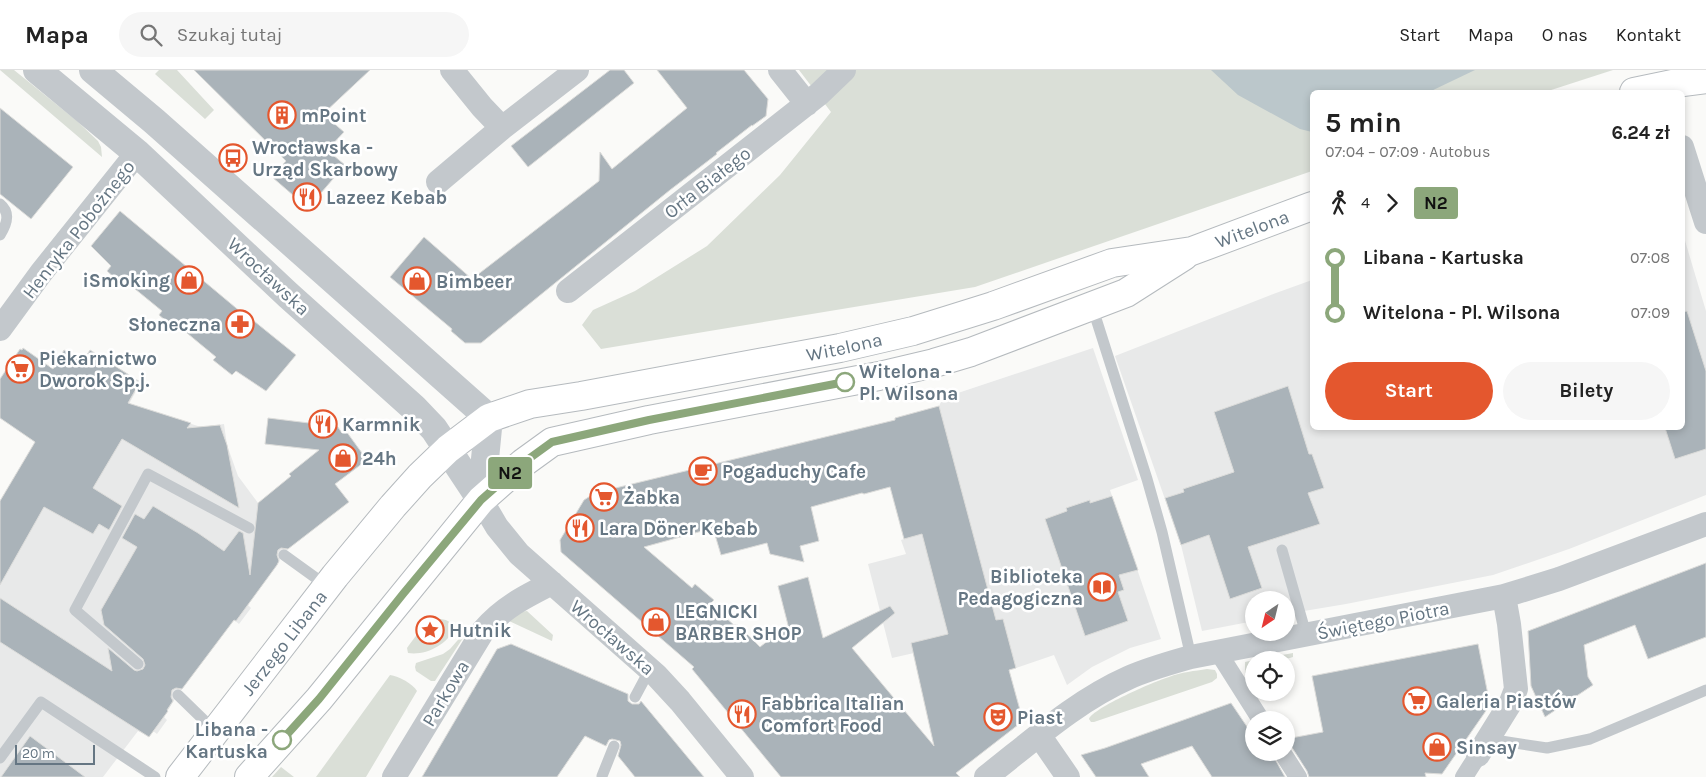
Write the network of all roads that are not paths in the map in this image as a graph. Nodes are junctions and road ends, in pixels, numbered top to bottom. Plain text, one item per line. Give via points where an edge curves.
1 (37, 70) edge
2 (93, 70) edge
3 (452, 70) edge
4 (577, 70) edge
5 (780, 70) edge
6 (844, 70) edge
7 (1706, 79) edge
8 (1664, 89) edge
9 (806, 104) junction
10 (502, 128) junction
11 (137, 153) junction
12 (1685, 156) edge
13 (438, 182) dead end
14 (0, 204) edge
15 (1310, 207) edge
16 (1706, 222) edge
17 (0, 235) edge
18 (1192, 251) junction
19 (568, 291) dead end
20 (1092, 306) junction
21 (0, 328) edge
22 (489, 418) junction
23 (448, 449) junction
24 (481, 500) junction
25 (1706, 524) edge
26 (249, 528) dead end
27 (1282, 550) dead end
28 (284, 555) dead end
29 (552, 583) junction
30 (327, 586) junction
31 (1504, 596) junction
32 (1306, 634) junction
33 (1218, 652) junction
34 (1191, 657) junction
35 (138, 664) dead end
36 (650, 669) junction
37 (1706, 690) edge
38 (178, 695) dead end
39 (635, 697) dead end
40 (1255, 711) edge
41 (215, 731) junction
42 (1039, 735) junction
43 (614, 746) dead end
44 (1483, 747) junction
45 (0, 758) edge
46 (1288, 761) edge
47 (602, 776) dead end
48 (155, 777) edge
49 (180, 777) edge
50 (249, 777) edge
51 (394, 777) edge
52 (742, 777) edge
53 (986, 777) edge
54 (1068, 777) edge
55 (1298, 777) edge
56 (1464, 777) edge

1 - 11 street, Wrocławska
2 - 22 street, Wrocławska
3 - 10 street
4 - 10 street
5 - 9 street
6 - 9 street, Orła Białego
7 - 8 main road
9 - 19 street, Orła Białego
10 - 13 street
11 - 21 street, Henryka Pobożnego
11 - 23 street, Wrocławska via 414,408
12 - 16 street
14 - 17 lane via 8,219
15 - 18 main road, Witelona
18 - 20 main road, Witelona via 1126,294
18 - 22 main road, Witelona via 1112,263 913,331 830,350 530,404
20 - 24 main road, Witelona via 934,363 552,442
20 - 34 lane via 1147,478
22 - 23 main road, Witelona
22 - 24 street
23 - 24 street, Wrocławska
23 - 30 main road, Jerzego Libana via 393,506
24 - 29 street, Wrocławska via 505,538
24 - 50 main road via 319,699
25 - 31 street, Świętego Piotra
26 - 35 lane via 148,474 75,610
27 - 32 lane
28 - 30 lane
29 - 36 street, Wrocławska
29 - 51 street, Parkowa via 516,602 483,631
30 - 41 main road, Jerzego Libana
31 - 32 street, Świętego Piotra
31 - 44 street via 1516,689
32 - 33 street, Świętego Piotra
33 - 34 street, Świętego Piotra
33 - 40 street
34 - 42 street, Świętego Piotra via 1127,678 1076,708
36 - 39 lane
36 - 52 street, Wrocławska
37 - 44 lane via 1590,739 1547,748
38 - 41 lane
41 - 49 main road, Jerzego Libana
42 - 53 street, Świętego Piotra
42 - 54 street
43 - 47 lane
44 - 56 street
45 - 48 lane via 41,702
46 - 55 street

